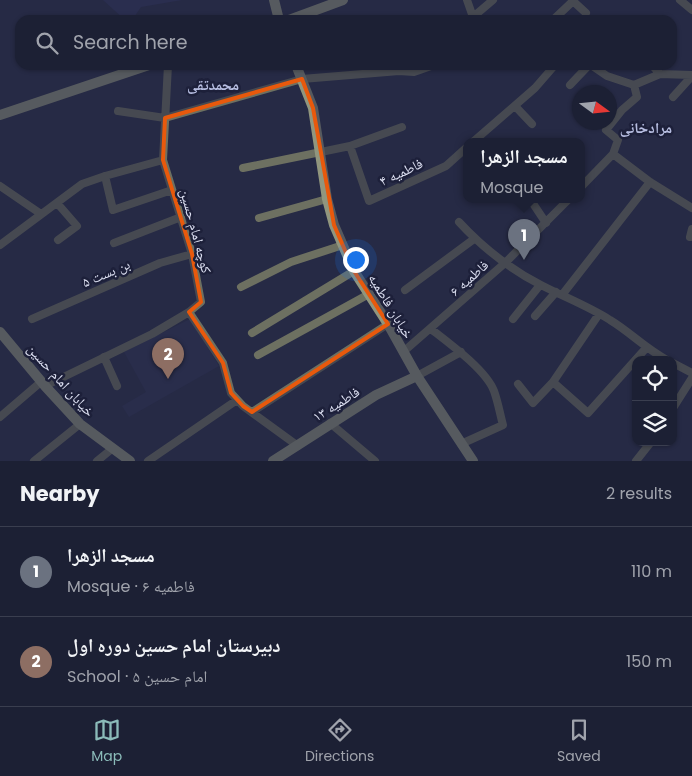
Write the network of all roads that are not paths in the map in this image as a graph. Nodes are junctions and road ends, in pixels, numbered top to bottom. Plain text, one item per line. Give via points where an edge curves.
1 (274, 0) edge
2 (343, 0) edge
3 (467, 0) edge
4 (493, 0) edge
5 (680, 0) edge
6 (692, 10) edge
7 (586, 13) dead end
8 (278, 15) edge
9 (302, 15) edge
10 (473, 15) edge
11 (477, 15) edge
12 (558, 15) edge
13 (134, 70) edge
14 (168, 70) edge
15 (298, 70) edge
16 (381, 70) edge
17 (406, 70) edge
18 (420, 70) edge
19 (551, 70) edge
20 (585, 70) edge
21 (598, 70) edge
22 (656, 70) edge
23 (660, 74) junction
24 (692, 75) edge
25 (302, 79) junction
26 (570, 85) dead end
27 (634, 85) junction
28 (673, 97) dead end
29 (515, 106) junction
30 (118, 111) dead end
31 (0, 115) edge
32 (164, 118) junction
33 (532, 124) dead end
34 (402, 127) dead end
35 (478, 138) edge
36 (350, 146) junction
37 (463, 151) edge
38 (320, 152) junction
39 (613, 154) junction
40 (163, 160) junction
41 (243, 168) dead end
42 (104, 176) junction
43 (650, 182) junction
44 (585, 183) edge
45 (0, 186) edge
46 (172, 190) junction
47 (327, 199) junction
48 (57, 202) junction
49 (533, 203) edge
50 (565, 203) edge
51 (692, 208) edge
52 (41, 214) junction
53 (181, 218) junction
54 (259, 218) dead end
55 (459, 222) dead end
56 (546, 223) junction
57 (474, 239) junction
58 (58, 240) dead end
59 (114, 243) dead end
60 (0, 245) edge
61 (342, 245) junction
62 (192, 254) junction
63 (505, 264) junction
64 (354, 271) junction
65 (540, 285) junction
66 (241, 288) dead end
67 (406, 290) dead end
68 (369, 294) junction
69 (559, 294) junction
70 (189, 312) junction
71 (599, 314) junction
72 (535, 316) dead end
73 (32, 319) dead end
74 (512, 319) dead end
75 (388, 324) junction
76 (431, 329) junction
77 (0, 332) edge
78 (252, 333) dead end
79 (647, 347) junction
80 (404, 352) junction
81 (461, 352) junction
82 (258, 355) dead end
83 (661, 356) edge
84 (104, 357) junction
85 (677, 365) edge
86 (692, 373) edge
87 (417, 376) junction
88 (692, 378) edge
89 (552, 382) junction
90 (43, 384) junction
91 (518, 384) dead end
92 (116, 386) dead end
93 (237, 400) junction
94 (677, 402) edge
95 (252, 412) junction
96 (0, 417) edge
97 (80, 424) junction
98 (330, 424) junction
99 (461, 444) junction
100 (298, 446) junction
101 (648, 446) edge
102 (114, 448) junction
103 (34, 461) edge
104 (97, 461) edge
105 (130, 461) edge
106 (148, 461) edge
107 (273, 461) edge
108 (375, 461) edge
109 (473, 461) edge
110 (636, 461) edge

1 - 8 main road
2 - 9 main road
3 - 10 street
4 - 11 street
5 - 6 street
7 - 12 street via 573,1
13 - 31 main road
14 - 32 street, کوچه امام حسین
15 - 25 main road, خیابان فاطمیه
16 - 25 street
17 - 18 street
19 - 29 street
20 - 26 street
21 - 27 street
22 - 23 street
23 - 24 street
23 - 27 street
24 - 28 street
25 - 32 street
25 - 38 main road, خیابان فاطمیه via 313,108
27 - 39 street via 636,97 606,130 618,140
29 - 33 street
29 - 35 street
30 - 32 street
32 - 40 street, کوچه امام حسین
34 - 36 street
36 - 37 street, فاطمیه ۴ via 368,201 446,166
36 - 38 street
38 - 41 street
38 - 47 main road, خیابان فاطمیه
39 - 43 street
39 - 44 street
40 - 42 street
40 - 46 street, کوچه امام حسین
42 - 46 street via 113,210
42 - 48 street via 82,184
43 - 51 street
43 - 69 street
45 - 52 street
46 - 53 street, کوچه امام حسین
47 - 54 street
47 - 61 main road, خیابان فاطمیه
48 - 52 street
48 - 58 street via 77,226
49 - 56 street
50 - 56 street, فاطمیه ۶
52 - 60 street
53 - 59 street
53 - 62 street, کوچه امام حسین
55 - 57 street
56 - 63 street, فاطمیه ۶
57 - 63 street
57 - 67 street
61 - 64 main road, خیابان فاطمیه
61 - 66 street via 291,262
62 - 70 street, کوچه امام حسین via 201,302
62 - 73 street, بن بست ۵ via 160,263
63 - 65 street
63 - 76 street, فاطمیه ۶
64 - 68 main road, خیابان فاطمیه
64 - 78 street
65 - 69 street
65 - 74 street
68 - 75 main road, خیابان فاطمیه
68 - 82 street
69 - 71 street
69 - 72 street
70 - 84 street
70 - 93 street via 223,363 231,393
71 - 79 street
71 - 89 street
75 - 80 main road, خیابان فاطمیه
75 - 95 street
76 - 80 street, فاطمیه ۶
76 - 81 street
77 - 90 main road, خیابان امام حسین
79 - 83 street
79 - 89 street via 588,413
80 - 87 main road, خیابان فاطمیه
81 - 87 street
81 - 99 street via 494,390 503,425
84 - 90 street
84 - 92 street
85 - 86 street
87 - 98 main road, فاطمیه ۱۳ via 376,395
87 - 99 main road, خیابان فاطمیه
88 - 94 street
89 - 91 street via 533,403
90 - 96 street
90 - 97 main road, خیابان امام حسین
93 - 95 street
93 - 106 street
95 - 100 street
97 - 102 main road, خیابان امام حسین
97 - 103 street
98 - 100 main road, فاطمیه ۱۳
98 - 108 street
99 - 109 main road, خیابان فاطمیه
100 - 107 main road, فاطمیه ۱۳
101 - 110 street
102 - 104 street
102 - 105 main road, خیابان امام حسین

